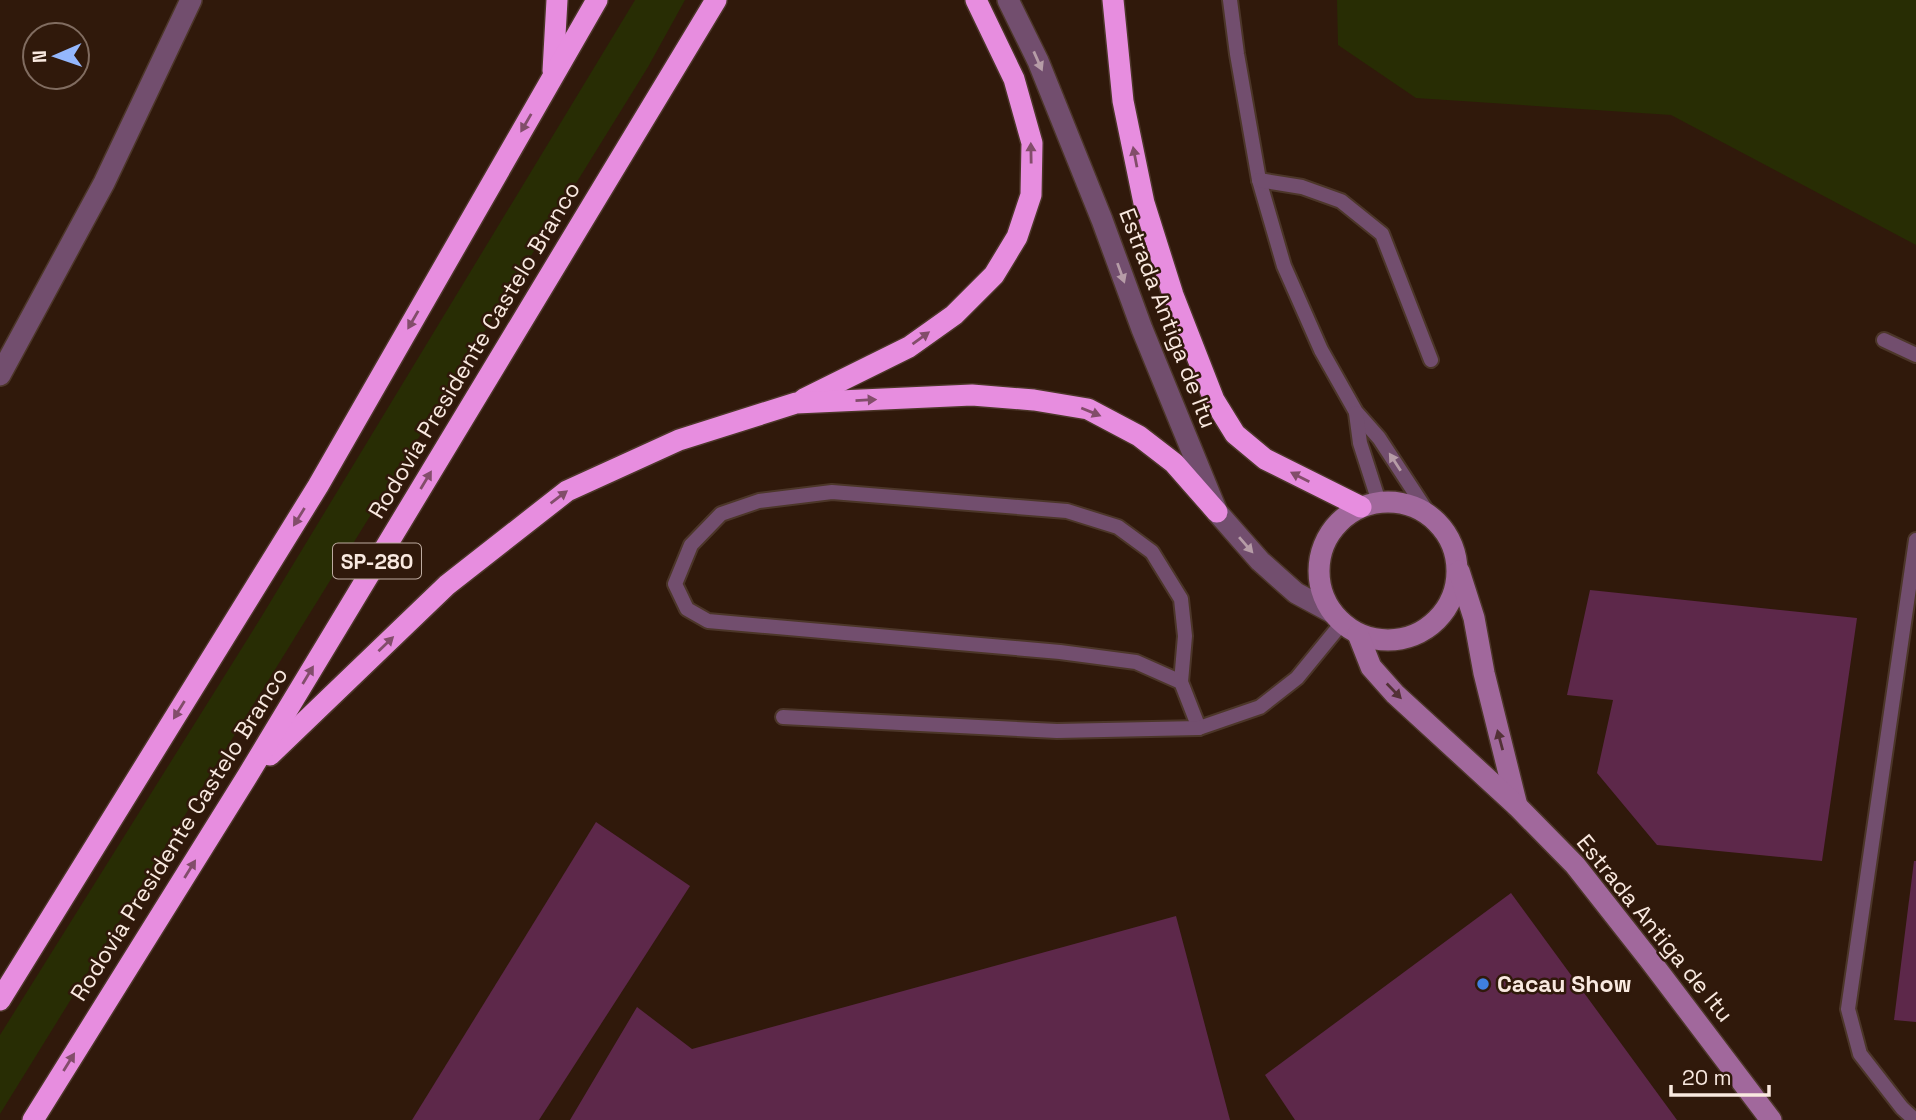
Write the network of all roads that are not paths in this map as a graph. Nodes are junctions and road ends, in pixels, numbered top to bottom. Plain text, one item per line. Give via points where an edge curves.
1 (191, 0) edge
2 (557, 0) edge
3 (597, 0) edge
4 (716, 0) edge
5 (976, 0) edge
6 (1008, 0) edge
7 (1113, 0) edge
8 (1230, 0) edge
9 (552, 78) junction
10 (1259, 180) junction
11 (1884, 340) dead end
12 (1916, 355) edge
13 (1431, 360) dead end
14 (0, 375) edge
15 (796, 403) junction
16 (1356, 412) junction
17 (1370, 505) junction
18 (1217, 512) junction
19 (1430, 516) junction
20 (1916, 540) edge
21 (1457, 561) junction
22 (1344, 623) junction
23 (1181, 682) junction
24 (783, 717) dead end
25 (1199, 728) junction
26 (248, 775) junction
27 (1517, 806) junction
28 (0, 1000) edge
29 (33, 1120) edge
30 (1771, 1120) edge
31 (1915, 1120) edge

1 - 14 street via 104,183
2 - 9 highway
3 - 9 highway
26 -> 4 highway, Rodovia Presidente Castelo Branco / SP-280
15 -> 5 highway via 909,347 954,315 994,275 1017,237 1031,195 1032,143 1014,79
6 -> 18 street, Estrada Antiga de Itu via 1043,73
17 -> 7 highway via 1265,460 1236,434 1214,400 1173,295 1144,202 1124,101
8 - 10 lane
9 -> 28 highway via 318,486
10 - 13 lane via 1302,187 1341,201 1382,234
10 - 16 lane via 1284,266 1321,350
11 - 12 lane
15 -> 18 highway via 972,395 1088,409 1139,436 1174,463
26 -> 15 highway via 447,585 567,491 678,440
16 - 17 lane
19 -> 16 lane via 1379,438
17 - 19 main road via 1405,504
17 - 22 main road via 1345,517 1333,530 1320,562 1324,597
18 -> 22 street, Estrada Antiga de Itu via 1259,561 1296,593
19 - 21 main road via 1443,528
20 - 31 lane via 1848,1009 1860,1054
21 - 22 main road via 1454,594 1430,626 1392,641 1376,640
27 -> 21 main road
22 - 25 lane via 1297,678 1260,707
22 -> 27 main road, Estrada Antiga de Itu via 1371,667 1395,694
23 - 23 lane via 1185,636 1181,599 1152,552 1118,527 1067,511 832,492 759,501 722,514 691,545 675,584 687,610 708,621 1060,652 1136,662
23 - 25 lane
24 - 25 lane via 1057,731
29 -> 26 highway, Rodovia Presidente Castelo Branco / SP-280
27 - 30 main road, Estrada Antiga de Itu via 1575,865

